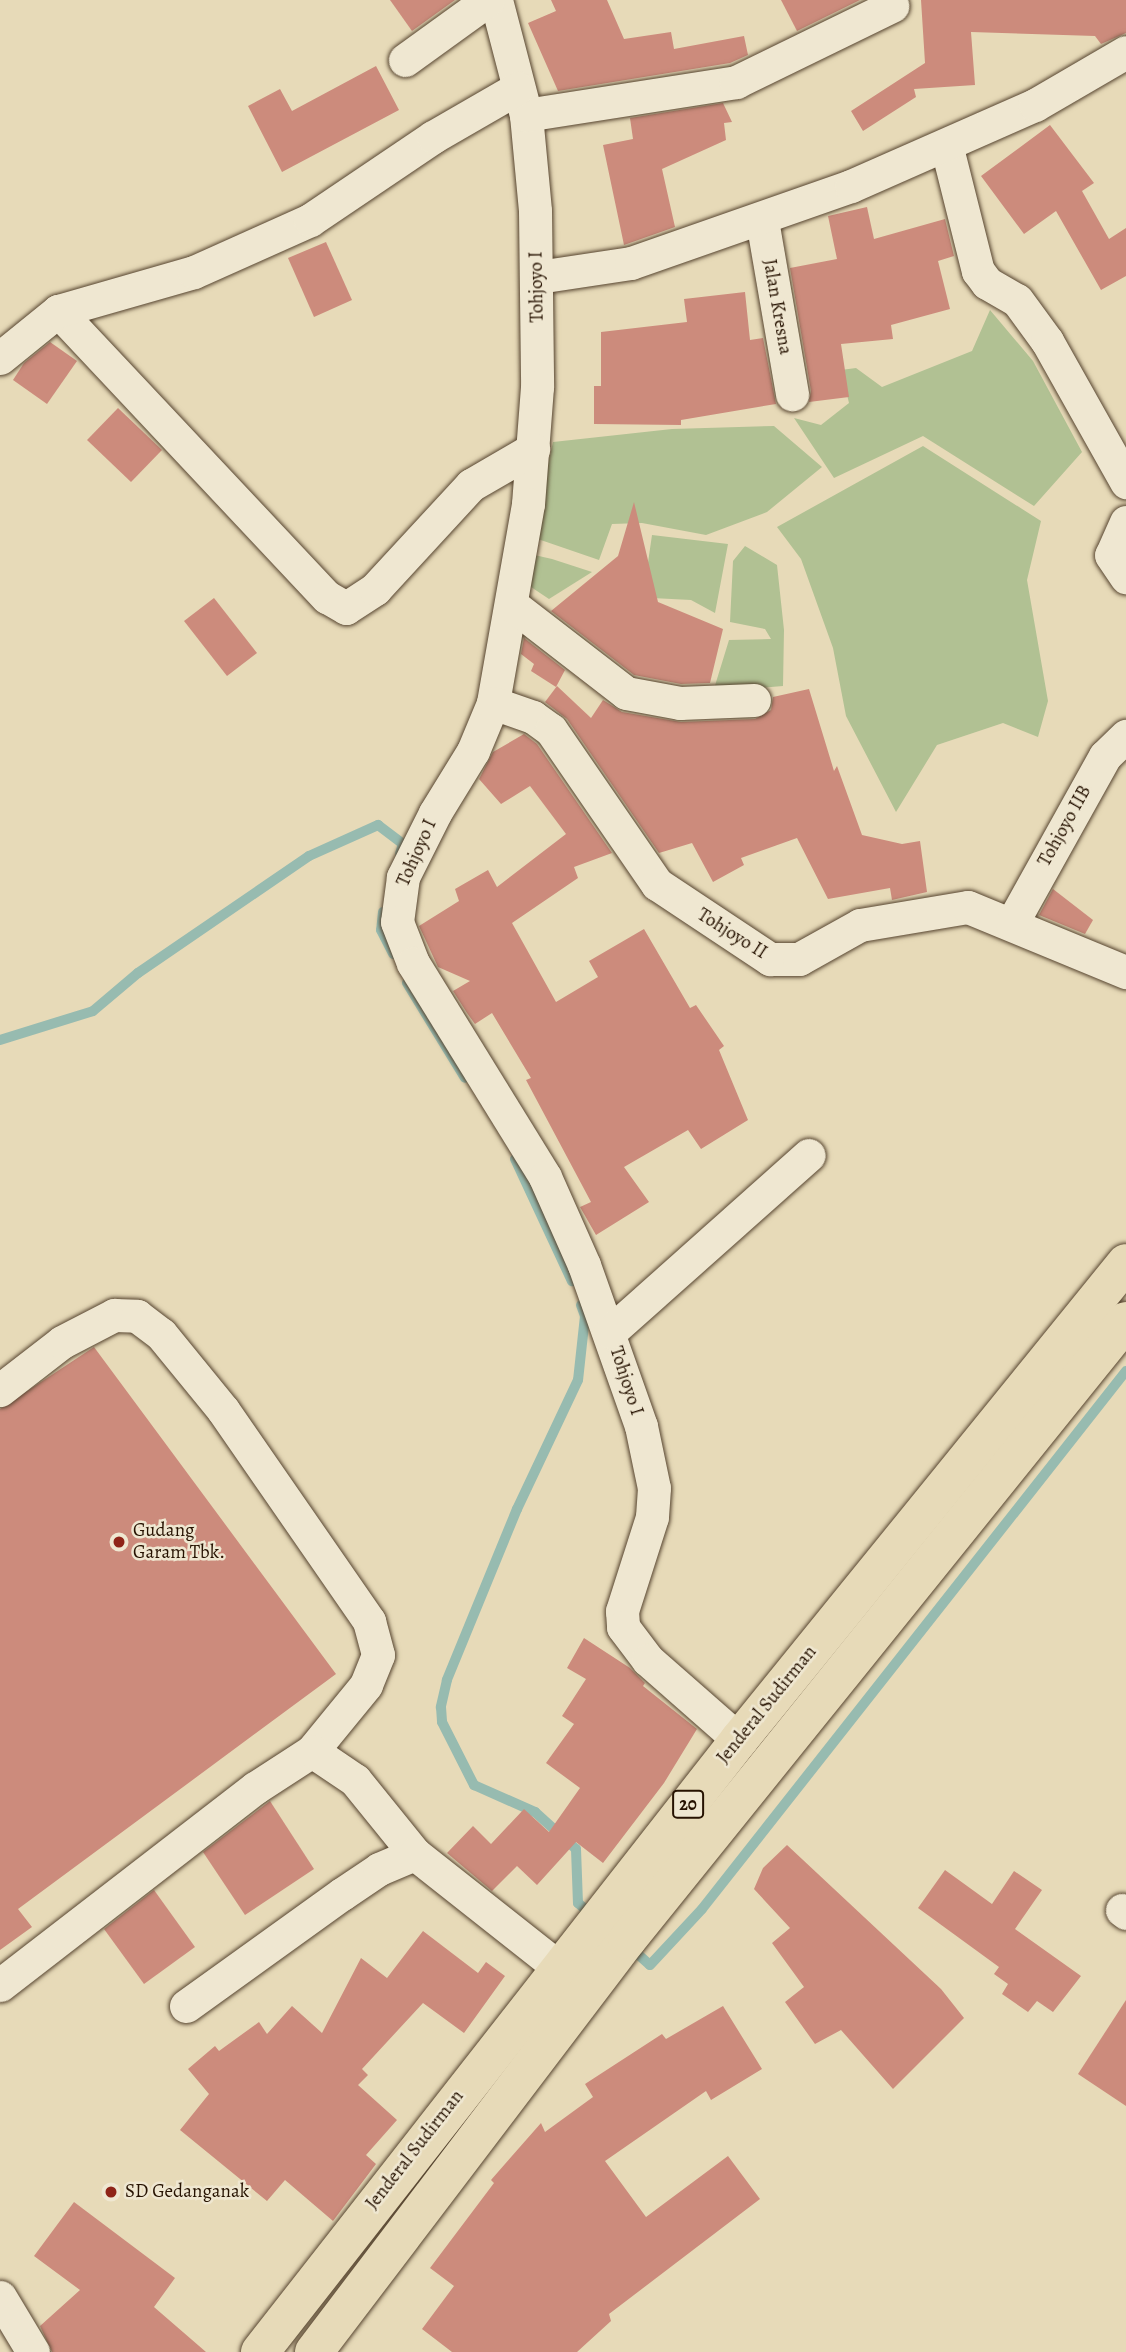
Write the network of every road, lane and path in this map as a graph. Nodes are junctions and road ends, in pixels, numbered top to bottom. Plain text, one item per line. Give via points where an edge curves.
1 (488, 0) edge
2 (496, 0) edge
3 (892, 6) dead end
4 (1126, 52) edge
5 (405, 60) dead end
6 (522, 102) junction
7 (947, 148) junction
8 (762, 220) junction
9 (538, 277) junction
10 (58, 311) junction
11 (0, 358) edge
12 (792, 394) dead end
13 (533, 449) junction
14 (1126, 482) edge
15 (1126, 523) edge
16 (1126, 577) edge
17 (511, 604) junction
18 (754, 699) dead end
19 (493, 702) junction
20 (1126, 736) edge
21 (1012, 923) junction
22 (1124, 966) edge
23 (809, 1155) dead end
24 (1118, 1287) edge
25 (1126, 1321) edge
26 (610, 1332) junction
27 (0, 1390) edge
28 (739, 1740) junction
29 (312, 1752) junction
30 (696, 1793) junction
31 (728, 1818) junction
32 (415, 1854) junction
33 (559, 1968) junction
34 (0, 1985) edge
35 (589, 1991) junction
36 (186, 2006) dead end
37 (0, 2297) edge
38 (33, 2352) edge
39 (260, 2352) edge
40 (314, 2352) edge

1 - 5 street
2 - 6 street, Tohjoyo I
3 - 6 street via 736,82
4 - 7 street via 1063,92
6 - 9 street, Tohjoyo I
6 - 10 street via 433,137 310,220 194,272
7 - 8 street
7 - 14 street via 978,271 987,283 1017,300 1047,341
8 - 9 street via 631,263
8 - 12 street, Jalan Kresna
9 - 13 street, Tohjoyo I
10 - 11 street
10 - 13 street via 327,597 346,608 375,589 471,485
13 - 17 street, Tohjoyo I
15 - 16 street via 1111,555
17 - 18 street via 625,693 680,703
17 - 19 street, Tohjoyo I
19 - 21 street, Tohjoyo II via 533,717 551,730 657,884 770,959 799,958 860,925 946,908 968,907
19 - 26 street, Tohjoyo I via 473,751 403,877 397,922 414,963 528,1143
20 - 21 street, Tohjoyo IIB via 1105,755
21 - 22 street, Tohjoyo II
23 - 26 street
24 - 28 highway, Jenderal Sudirman / 20
25 - 31 highway, Jenderal Sudirman / 20 via 849,1660
26 - 28 street, Tohjoyo I via 641,1426 654,1488 652,1517 622,1611 623,1627 648,1660
27 - 29 street via 62,1342 114,1315 137,1316 161,1334 223,1410 369,1621 378,1655 366,1685
28 - 30 highway, Jenderal Sudirman / 20
29 - 32 street via 355,1780
29 - 34 street via 254,1788
30 - 31 highway
30 - 33 highway, Jenderal Sudirman / 20
31 - 35 highway, Jenderal Sudirman / 20
32 - 33 street
32 - 36 street via 342,1894
33 - 35 street
33 - 39 highway, Jenderal Sudirman / 20
35 - 40 highway, Jenderal Sudirman / 20
37 - 38 street

